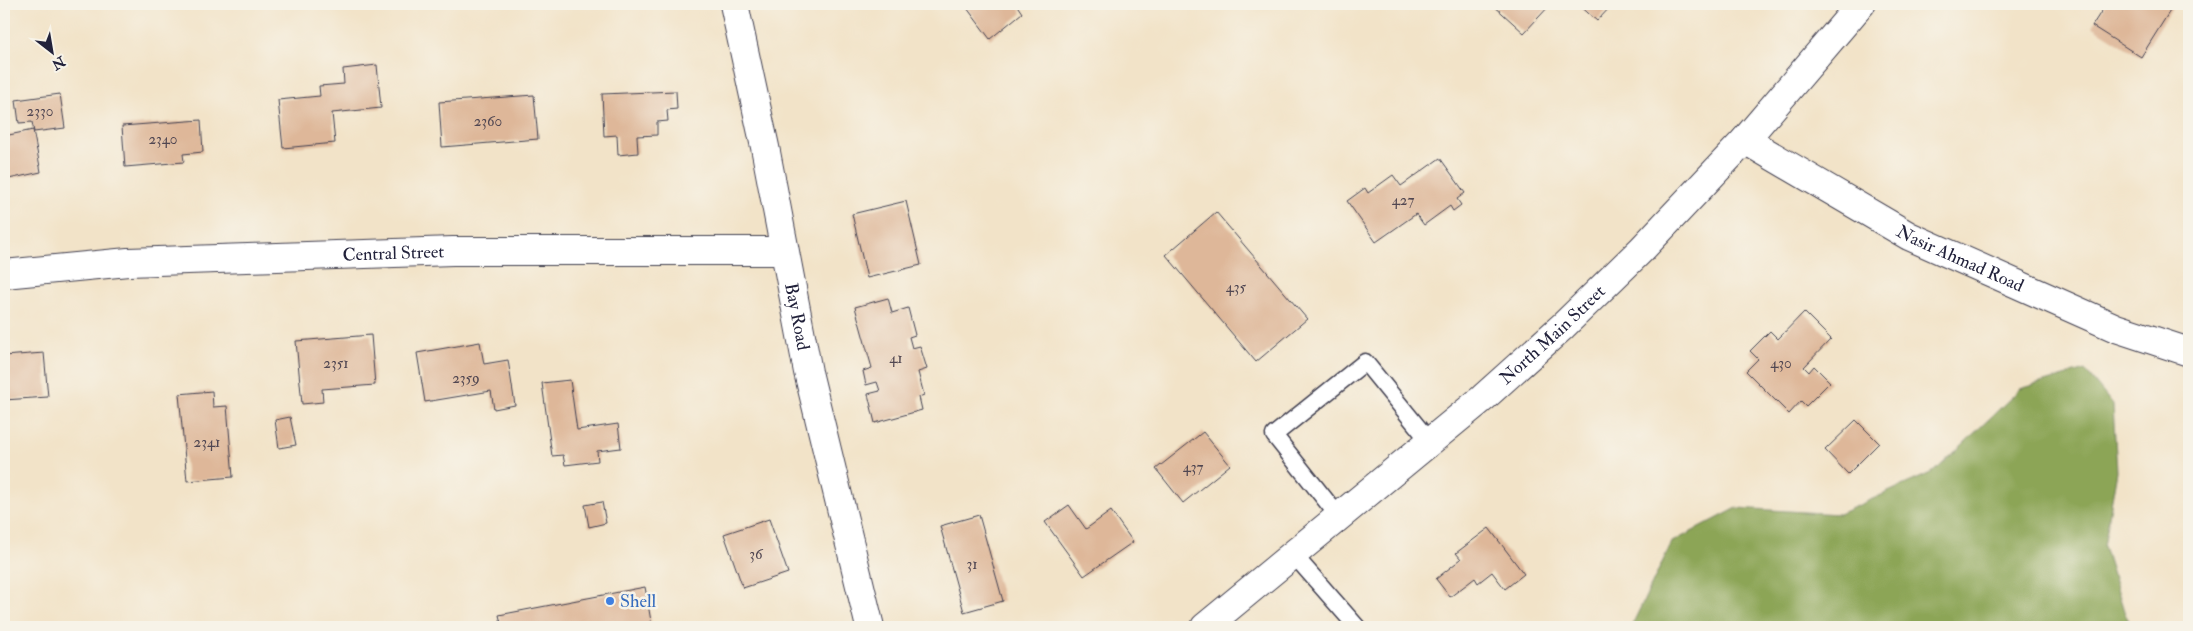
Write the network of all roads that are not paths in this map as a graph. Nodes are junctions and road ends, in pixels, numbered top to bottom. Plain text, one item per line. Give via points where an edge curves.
1 (734, 4) edge
2 (1861, 4) edge
3 (1744, 140) junction
4 (784, 251) junction
5 (4, 274) edge
6 (2189, 352) edge
7 (1430, 442) junction
8 (1339, 517) junction
9 (1293, 554) junction
10 (870, 627) edge
11 (1207, 627) edge
12 (1357, 627) edge

1 - 4 main road, Bay Road
2 - 3 main road, North Main Street
3 - 6 main road, Nasir Ahmad Road via 1909,236 2116,328
3 - 7 main road, North Main Street via 1641,250 1563,326
4 - 5 main road, Central Street via 453,251 128,262
4 - 10 main road, Bay Road via 808,372
7 - 8 main road, North Main Street
7 - 8 lane via 1365,362 1274,435
8 - 9 main road, North Main Street
9 - 11 main road, North Main Street
9 - 12 lane

